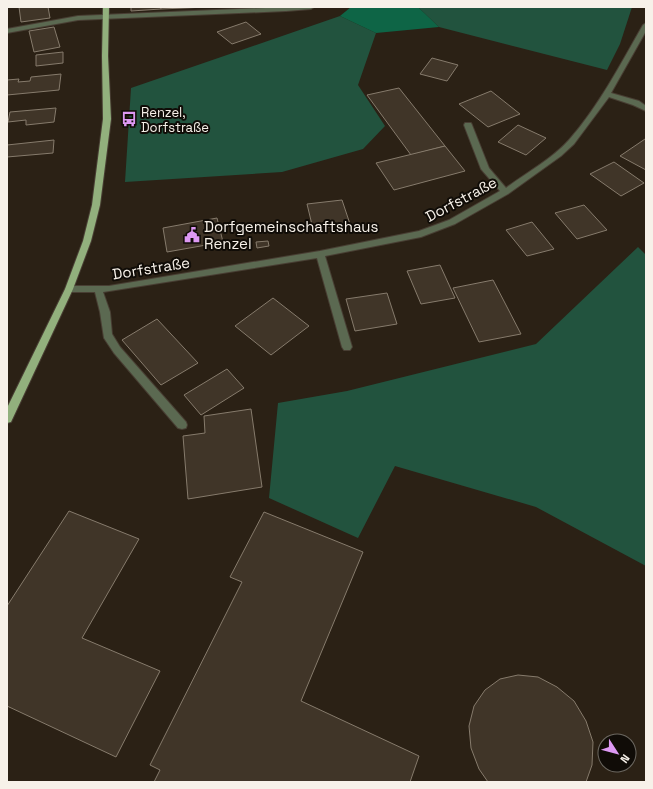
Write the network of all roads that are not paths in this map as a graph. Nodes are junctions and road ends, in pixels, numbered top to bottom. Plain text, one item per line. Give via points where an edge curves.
1 (106, 7) edge
2 (311, 7) edge
3 (105, 16) junction
4 (646, 25) edge
5 (7, 31) edge
6 (607, 94) junction
7 (646, 109) edge
8 (468, 125) dead end
9 (505, 192) junction
10 (320, 254) junction
11 (70, 289) junction
12 (98, 290) junction
13 (347, 347) dead end
14 (7, 419) edge
15 (182, 425) dead end

1 - 3 main road
2 - 3 street
3 - 5 street via 78,18
3 - 11 main road via 107,119 101,169 87,241
4 - 6 street, Dorfstraße
6 - 7 street
6 - 9 street, Dorfstraße via 567,146
8 - 9 street via 485,169
9 - 10 street, Dorfstraße via 452,222 421,234
10 - 12 street, Dorfstraße
10 - 13 street
11 - 12 street, Dorfstraße
11 - 14 main road
12 - 15 street via 105,312 107,335

